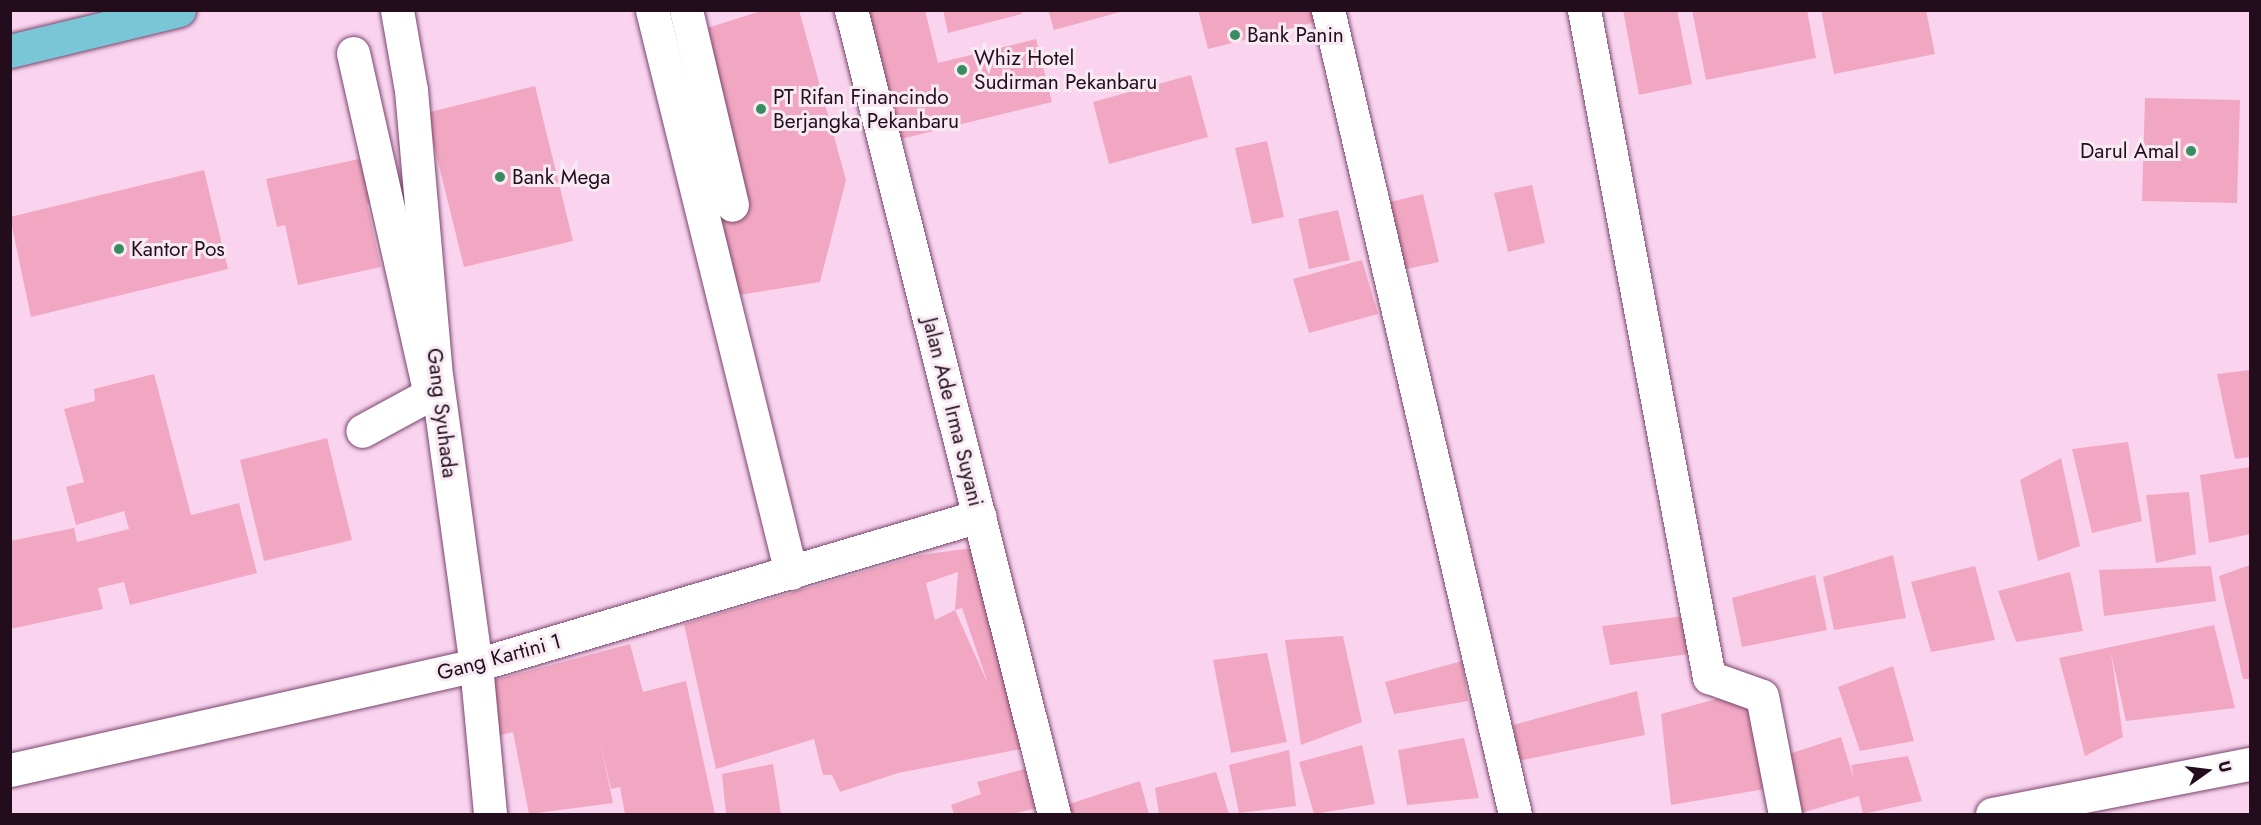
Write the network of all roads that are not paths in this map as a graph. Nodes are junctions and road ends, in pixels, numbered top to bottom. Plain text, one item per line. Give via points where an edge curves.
1 (178, 10) edge
2 (397, 10) edge
3 (652, 10) edge
4 (851, 10) edge
5 (1328, 10) edge
6 (1584, 10) edge
7 (693, 12) edge
8 (10, 51) edge
9 (353, 53) dead end
10 (732, 205) dead end
11 (363, 431) dead end
12 (979, 516) junction
13 (791, 573) junction
14 (476, 665) junction
15 (2250, 764) edge
16 (10, 770) edge
17 (490, 814) edge
18 (1054, 814) edge
19 (1515, 814) edge
20 (1785, 814) edge
21 (1992, 814) edge

1 - 8 main road
2 - 14 street, Gang Syuhada via 411,90 435,367
3 - 13 street
4 - 12 street, Jalan Ade Irma Suyani
5 - 19 street
6 - 20 street via 1709,677 1762,696
7 - 10 street
9 - 11 street via 430,394
12 - 13 street, Gang Kartini 1
12 - 18 street, Jalan Ade Irma Suyani
13 - 14 street, Gang Kartini 1
14 - 16 street, Gang Kartini 1
14 - 17 street, Gang Syuhada
15 - 21 street

